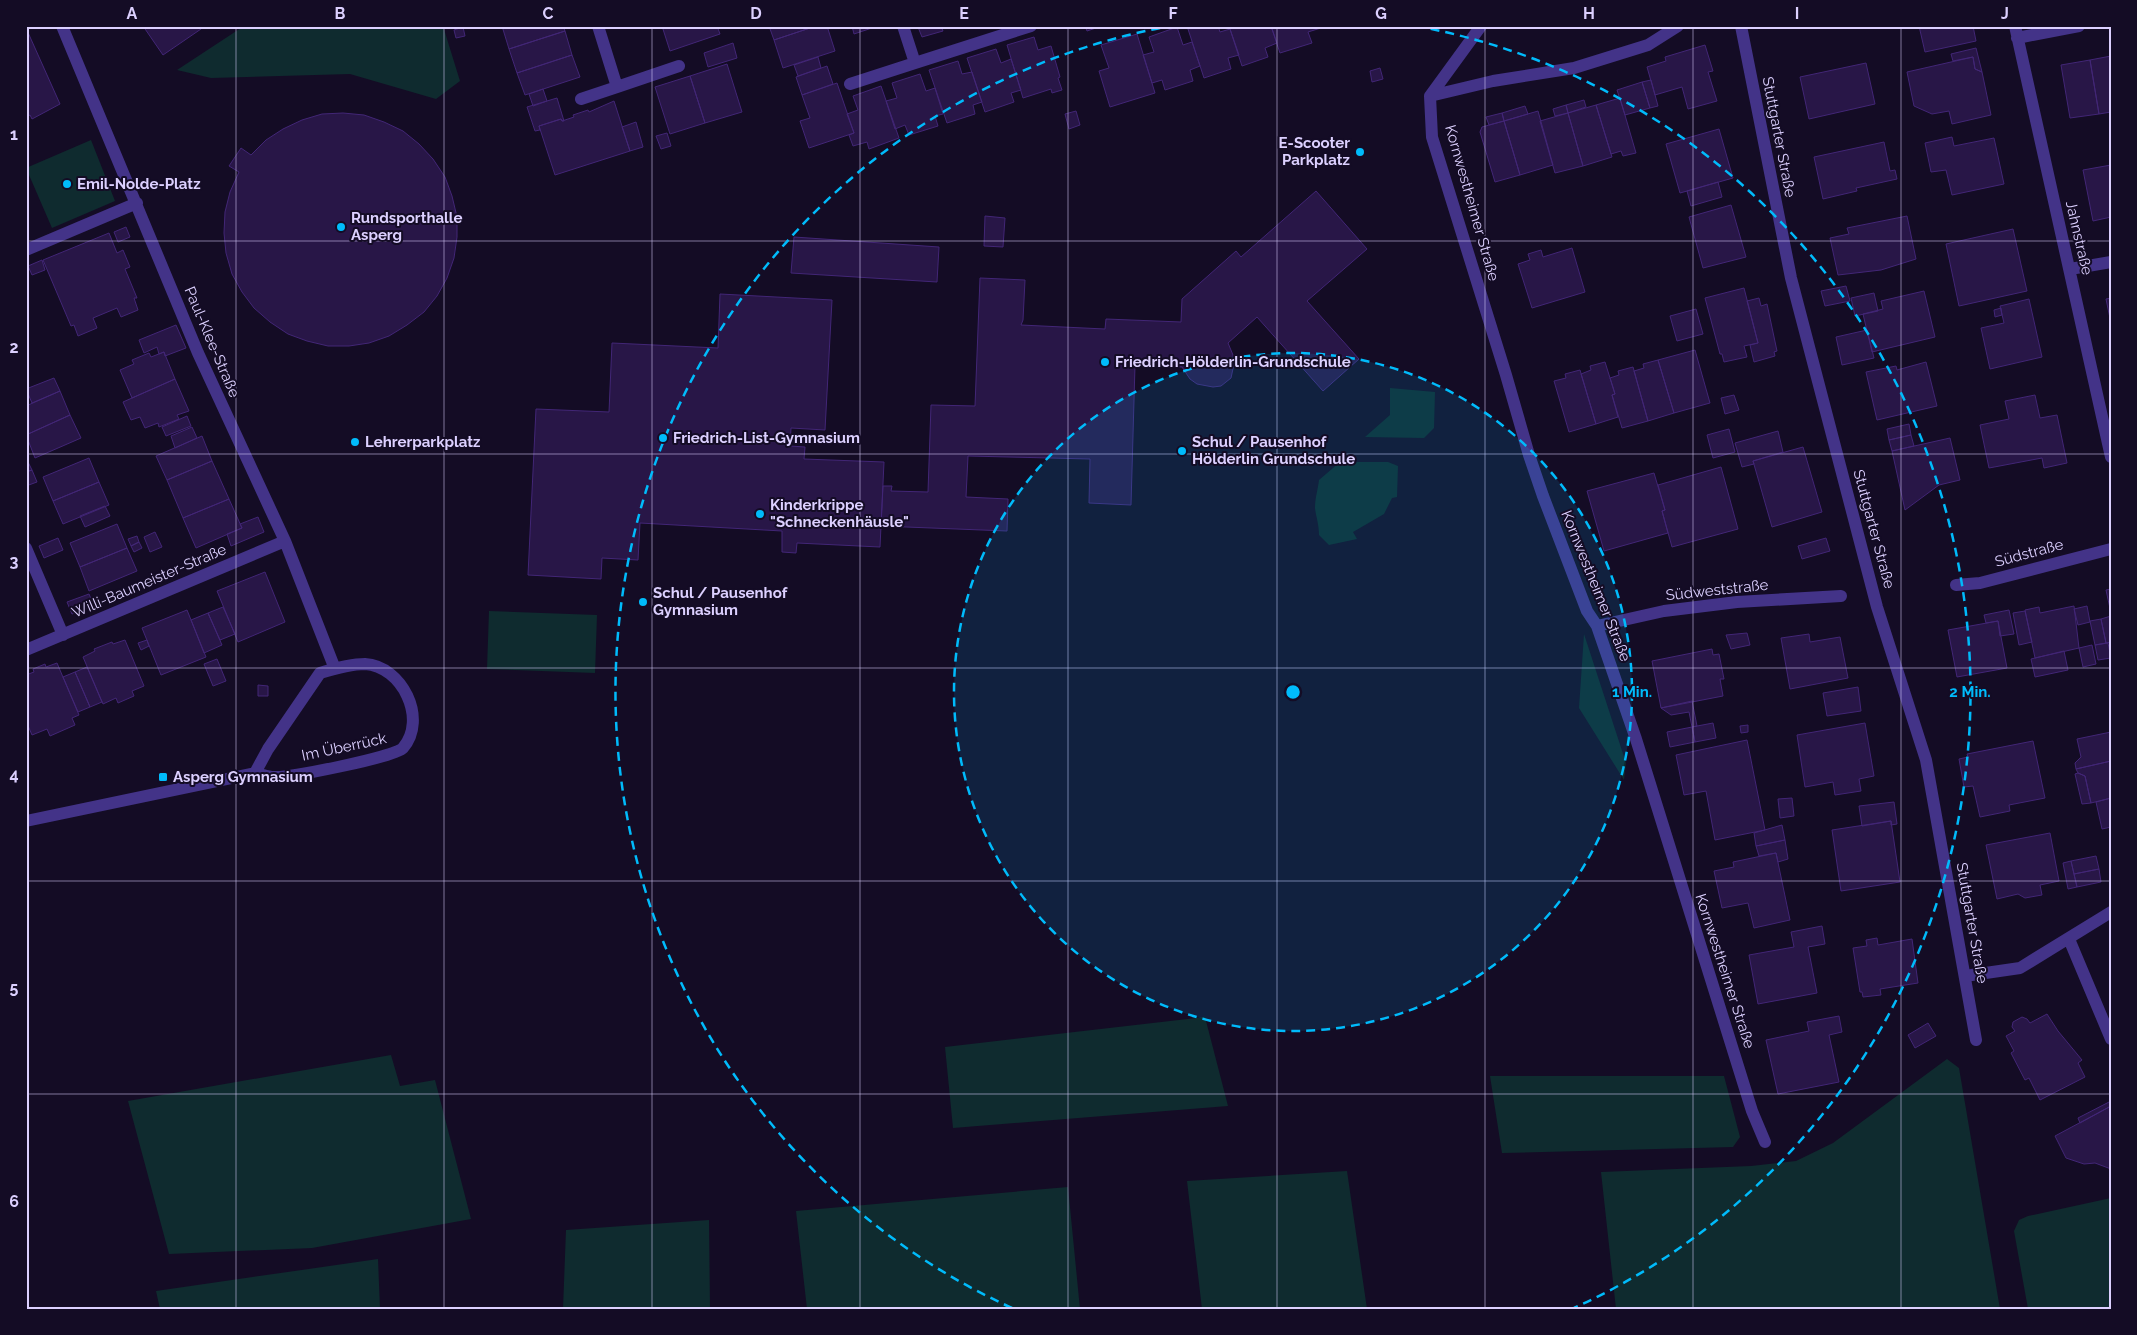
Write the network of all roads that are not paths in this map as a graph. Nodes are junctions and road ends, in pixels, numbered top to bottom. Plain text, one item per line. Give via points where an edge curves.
1 (62, 26) edge
2 (598, 26) edge
3 (903, 26) edge
4 (1031, 26) edge
5 (1481, 26) edge
6 (1678, 26) edge
7 (1741, 26) edge
8 (2079, 26) edge
9 (2016, 32) edge
10 (915, 63) junction
11 (680, 66) dead end
12 (850, 84) dead end
13 (617, 87) junction
14 (1430, 96) junction
15 (581, 99) dead end
16 (136, 203) junction
17 (26, 250) edge
18 (2111, 262) edge
19 (2070, 269) junction
20 (2111, 457) edge
21 (284, 541) junction
22 (26, 548) edge
23 (2111, 549) edge
24 (1956, 585) dead end
25 (1841, 596) dead end
26 (1597, 626) junction
27 (63, 634) junction
28 (26, 650) edge
29 (335, 669) junction
30 (255, 773) junction
31 (26, 821) edge
32 (2111, 912) edge
33 (2069, 938) junction
34 (1965, 976) junction
35 (2111, 1039) edge
36 (1976, 1040) dead end
37 (1765, 1142) dead end

1 - 16 street, Paul-Klee-Straße
2 - 13 street
3 - 10 street
4 - 10 street
5 - 14 street
6 - 14 street via 1648,45 1574,68 1493,81
7 - 34 street, Stuttgarter Straße via 1793,287 1877,607 1926,760
8 - 9 street
9 - 19 street, Jahnstraße
10 - 12 street
11 - 13 street
13 - 15 street
14 - 26 street, Kornwestheimer Straße via 1432,137 1529,455 1587,612
16 - 17 street
16 - 21 street, Paul-Klee-Straße via 205,369
18 - 19 street
19 - 20 street, Jahnstraße
21 - 27 street, Willi-Baumeister-Straße
21 - 29 street, Paul-Klee-Straße
22 - 27 street
23 - 24 street, Südstraße via 1980,583
25 - 26 street, Südweststraße via 1738,602 1664,612
26 - 37 street, Kornwestheimer Straße via 1752,1111
27 - 28 street, Willi-Baumeister-Straße
29 - 30 street, Im Überrück via 320,673
29 - 30 street, Im Überrück via 365,664 383,670 398,681 408,695 413,728 403,748 375,760 274,777
30 - 31 street, Im Überrück
32 - 33 street
33 - 34 street via 2020,968
33 - 35 street
34 - 36 street, Stuttgarter Straße

